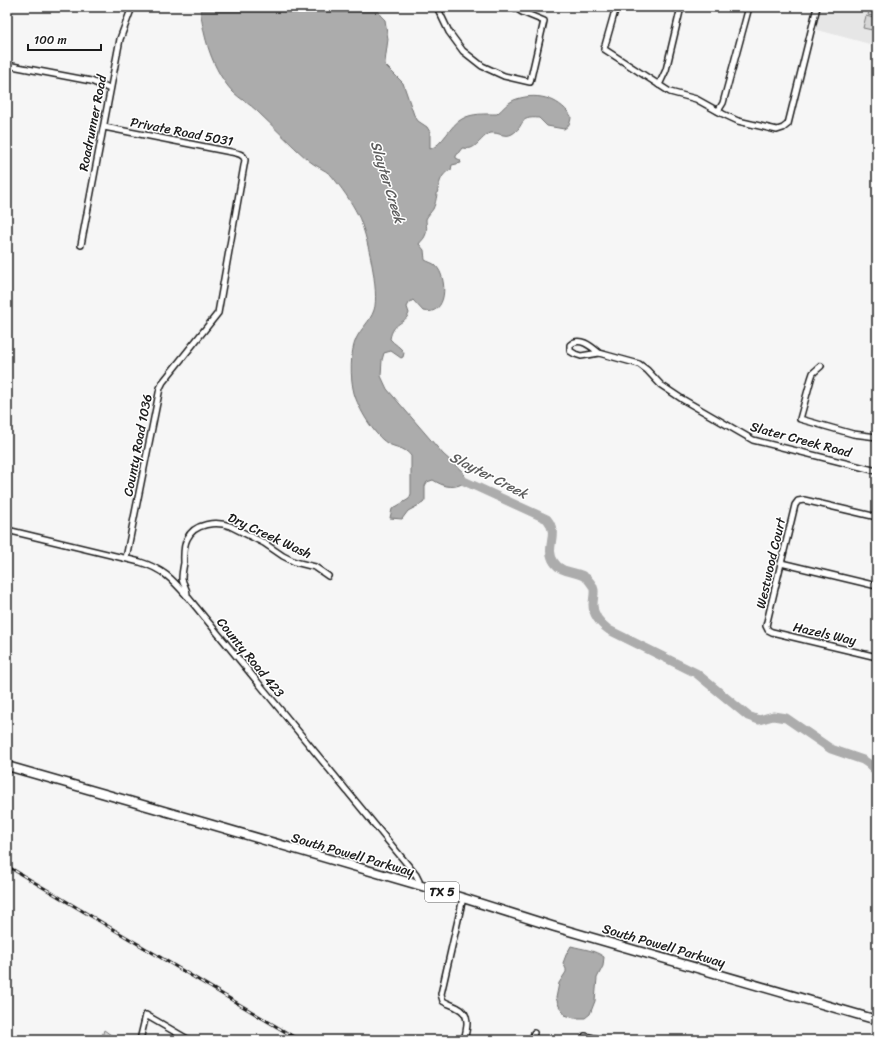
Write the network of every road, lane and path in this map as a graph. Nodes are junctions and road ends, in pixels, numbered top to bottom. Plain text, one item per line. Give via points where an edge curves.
1 (132, 7) edge
2 (437, 7) edge
3 (514, 7) edge
4 (616, 7) edge
5 (681, 7) edge
6 (749, 7) edge
7 (817, 7) edge
8 (7, 65) edge
9 (659, 85) junction
10 (110, 89) junction
11 (718, 111) junction
12 (104, 127) junction
13 (244, 167) joint
14 (81, 245) dead end
15 (599, 353) junction
16 (821, 366) dead end
17 (877, 437) edge
18 (877, 471) edge
19 (877, 518) edge
20 (7, 530) edge
21 (126, 558) junction
22 (781, 563) junction
23 (183, 569) junction
24 (170, 576) junction
25 (328, 576) dead end
26 (877, 586) edge
27 (188, 596) junction
28 (768, 630) joint
29 (877, 657) edge
30 (7, 766) edge
31 (419, 886) junction
32 (463, 898) junction
33 (877, 1020) edge
34 (534, 1033) dead end
35 (585, 1036) dead end
36 (140, 1040) edge
37 (189, 1040) edge
38 (464, 1040) edge
39 (532, 1040) edge
40 (602, 1040) edge

1 - 10 street, Roadrunner Road via 120,39
2 - 3 street via 449,32 464,51 482,66 504,76 530,82 544,21
4 - 9 street via 604,49
5 - 9 street via 666,70
6 - 11 street via 723,103
7 - 11 street via 788,124 777,130 738,121
8 - 10 street via 91,81
9 - 11 street via 670,92 696,99
10 - 12 street, Roadrunner Road
12 - 13 street, Private Road 5031 via 238,154 245,158
12 - 14 street, Roadrunner Road
13 - 21 street, County Road 1036 via 218,313 160,388
15 - 15 street, Slater Creek Road via 579,341 570,345 570,351 581,356
15 - 18 street, Slater Creek Road via 639,364 669,391 753,440
16 - 17 street via 810,379 800,419 854,434
19 - 22 street, Westwood Court via 804,500 798,501
20 - 21 street, County Road 423
21 - 24 street, County Road 423 via 148,564
22 - 26 street
22 - 28 street, Westwood Court via 766,626
23 - 24 street
23 - 25 street, Dry Creek Wash via 184,549 188,537 196,529 217,523 225,524 264,543 291,560 320,569
23 - 27 street, Dry Creek Wash via 182,580
24 - 27 street, County Road 423
27 - 31 street, County Road 423 via 416,875
28 - 29 street, Hazels Way
30 - 31 main road, South Powell Parkway / TX 5
31 - 32 main road, South Powell Parkway / TX 5
32 - 33 main road, South Powell Parkway / TX 5
32 - 38 street via 441,994 443,1001 467,1016
34 - 39 street
35 - 40 street
36 - 37 street via 146,1014

